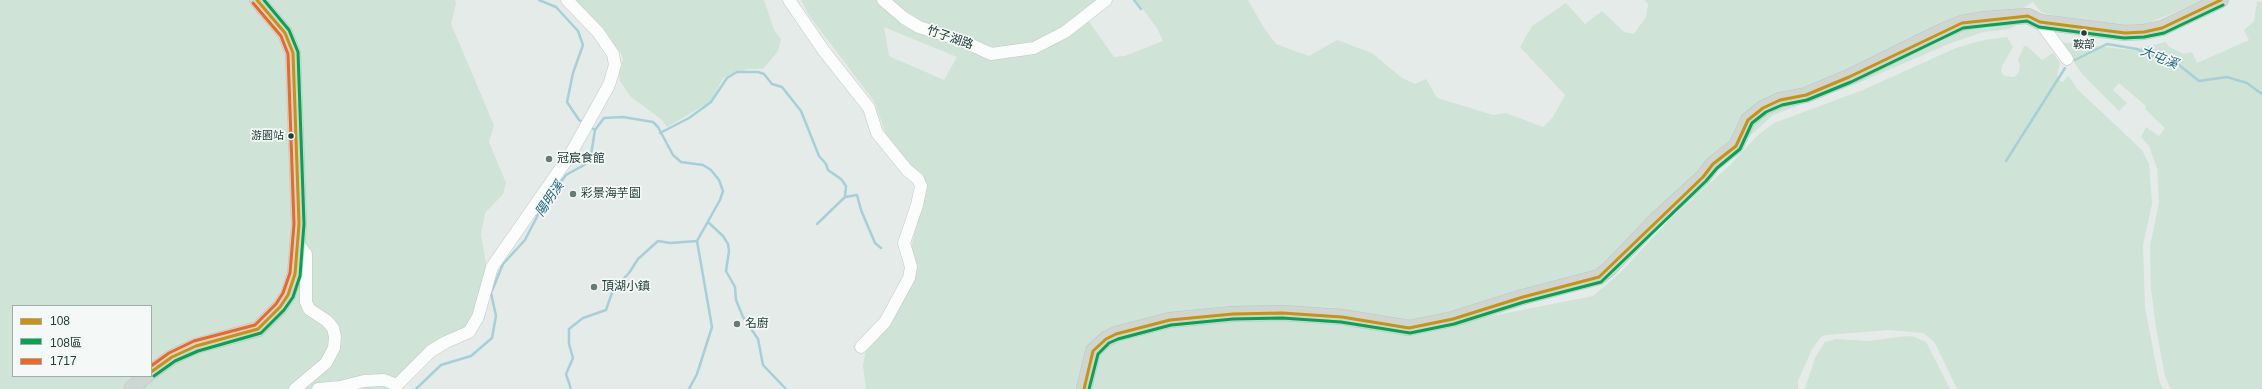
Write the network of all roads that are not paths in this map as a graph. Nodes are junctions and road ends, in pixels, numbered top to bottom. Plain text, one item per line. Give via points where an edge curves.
1 (257, 0) edge
2 (567, 0) edge
3 (789, 0) edge
4 (884, 0) edge
5 (1106, 0) edge
6 (2220, 0) edge
7 (2040, 22) junction
8 (2067, 59) dead end
9 (298, 244) junction
10 (861, 347) dead end
11 (152, 371) edge
12 (145, 377) edge
13 (397, 387) edge
14 (131, 389) edge
15 (295, 389) edge
16 (318, 389) edge
17 (1084, 389) edge

1 - 9 main road via 285,33 293,53 298,147
2 - 13 street via 598,32 613,54 615,65 610,85 570,155 492,267 478,317 469,332 431,351
3 - 10 street via 824,51 869,108 877,133 907,170 918,179 921,186 904,243 911,267 909,278 885,322
4 - 5 street, 竹子湖路 via 904,18 919,27 963,41 991,54 1034,48 1065,32
6 - 7 main road via 2162,28 2144,32 2125,33
7 - 8 street
7 - 17 main road via 2028,16 2010,16 1962,24 1938,33 1849,77 1806,95 1780,100 1763,108 1748,120 1736,146 1713,164 1703,177 1599,277 1453,319 1409,328 1342,316 1282,313 1233,314 1170,320 1106,339 1094,351
9 - 11 main road via 295,274 288,295 265,324 248,334 196,346 172,356
9 - 15 street via 306,254 306,302 309,309 333,328 335,337 334,348 326,363
12 - 14 main road
13 - 16 street via 384,380

